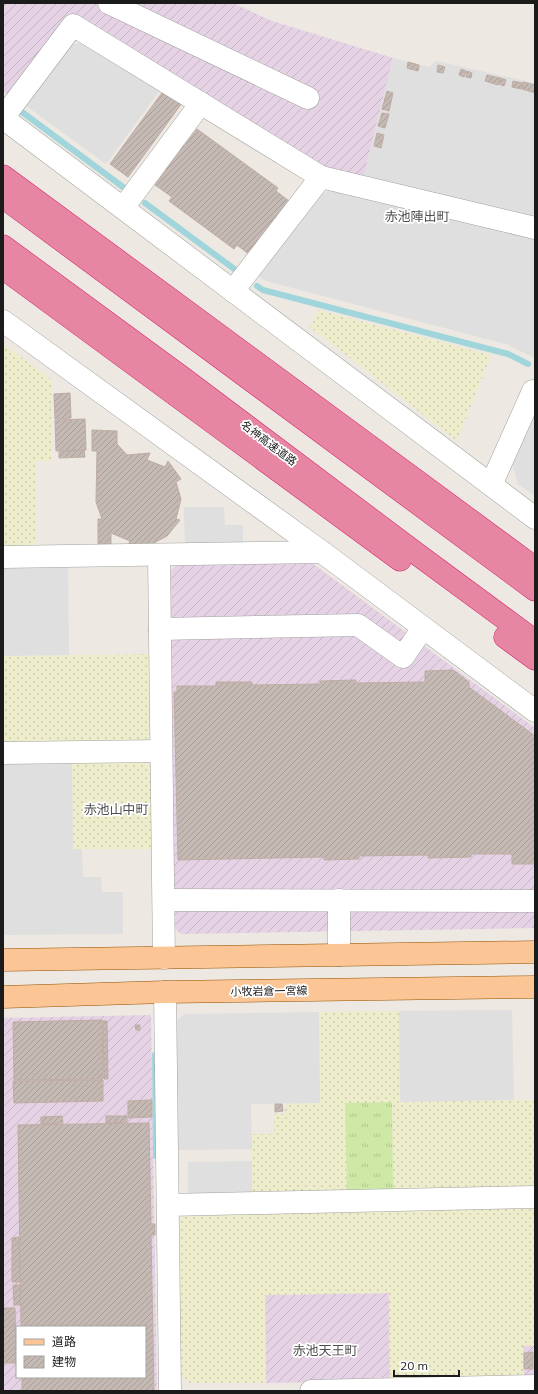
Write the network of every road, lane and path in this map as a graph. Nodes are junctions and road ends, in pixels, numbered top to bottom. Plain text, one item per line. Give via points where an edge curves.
1 (109, 3) edge
2 (308, 98) dead end
3 (201, 103) junction
4 (3, 118) edge
5 (3, 176) edge
6 (321, 177) junction
7 (3, 197) edge
8 (123, 208) junction
9 (535, 228) edge
10 (3, 246) edge
11 (3, 268) edge
12 (233, 291) junction
13 (3, 321) edge
14 (535, 391) edge
15 (491, 484) junction
16 (535, 518) edge
17 (322, 552) junction
18 (159, 555) junction
19 (3, 557) edge
20 (535, 568) edge
21 (535, 590) edge
22 (423, 628) junction
23 (160, 629) junction
24 (535, 641) edge
25 (535, 659) edge
26 (535, 711) edge
27 (161, 751) junction
28 (3, 753) edge
29 (164, 900) junction
30 (339, 900) junction
31 (535, 901) edge
32 (535, 952) edge
33 (339, 955) junction
34 (164, 958) junction
35 (3, 960) edge
36 (535, 987) edge
37 (165, 992) junction
38 (3, 997) edge
39 (535, 1197) edge
40 (168, 1204) junction
41 (535, 1386) edge
42 (170, 1391) edge
43 (312, 1391) edge

1 - 2 street
3 - 4 street via 73,25
3 - 6 street
3 - 8 street
4 - 8 street
5 - 20 highway
6 - 9 street
6 - 12 street
7 - 21 highway
8 - 12 street
10 - 24 highway, 名神高速道路
11 - 25 highway
12 - 15 street
13 - 17 street
14 - 15 street
15 - 16 street
17 - 18 street
17 - 22 street
18 - 19 street
18 - 23 street
22 - 23 street via 403,657 358,625
22 - 26 street
23 - 27 street
27 - 28 street
27 - 29 street
29 - 30 street
29 - 34 street
30 - 31 street
30 - 33 street
32 - 33 main road
33 - 34 main road
34 - 35 main road
36 - 37 main road, 小牧岩倉一宮線
37 - 38 main road, 小牧岩倉一宮線
37 - 40 street
39 - 40 street
40 - 42 street
41 - 43 street

